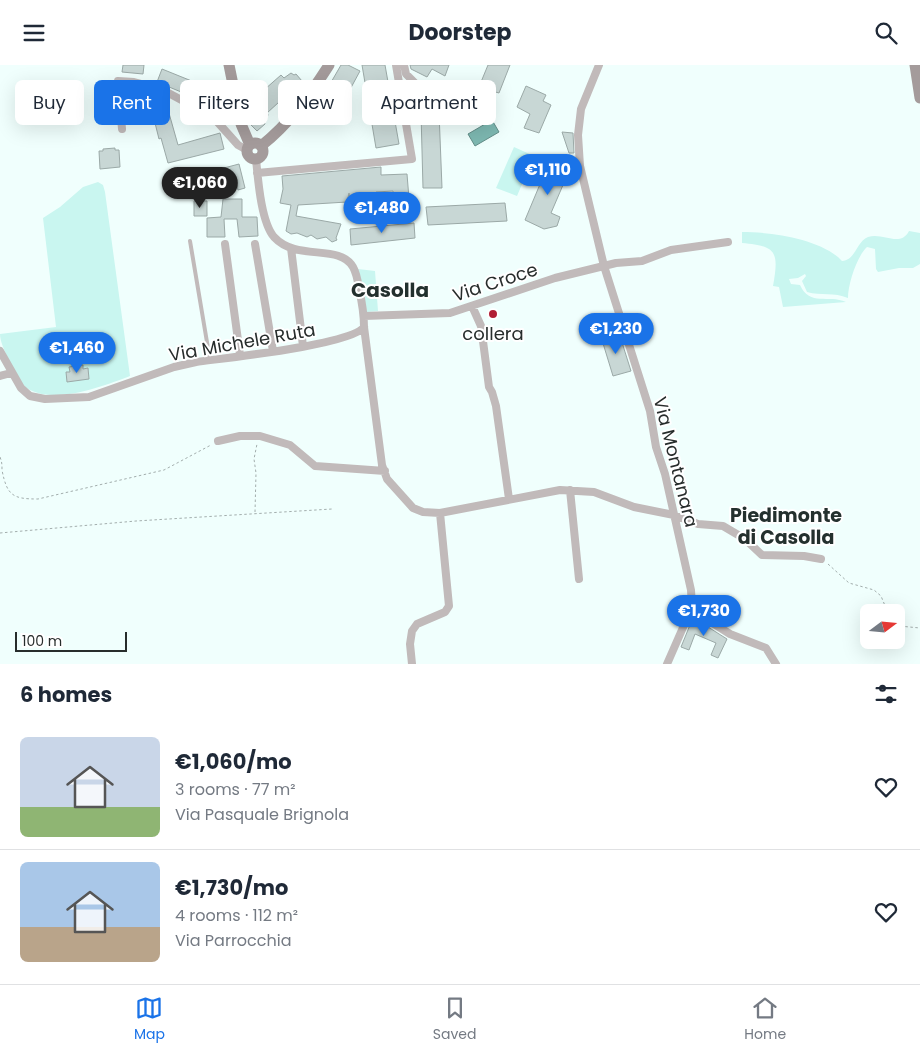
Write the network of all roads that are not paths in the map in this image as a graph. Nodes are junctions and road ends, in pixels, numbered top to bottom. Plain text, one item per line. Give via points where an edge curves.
1 (229, 65) edge
2 (329, 65) edge
3 (396, 65) edge
4 (404, 65) edge
5 (600, 65) edge
6 (915, 65) edge
7 (412, 80) edge
8 (920, 98) edge
9 (122, 129) dead end
10 (253, 147) junction
11 (256, 159) joint
12 (257, 173) junction
13 (190, 241) dead end
14 (728, 242) dead end
15 (225, 244) dead end
16 (255, 244) dead end
17 (291, 248) junction
18 (604, 266) junction
19 (472, 305) junction
20 (364, 316) junction
21 (364, 327) junction
22 (303, 346) junction
23 (0, 351) edge
24 (273, 351) junction
25 (240, 355) junction
26 (210, 360) junction
27 (11, 373) junction
28 (0, 376) edge
29 (218, 441) road end
30 (385, 471) junction
31 (570, 490) junction
32 (508, 499) junction
33 (440, 513) junction
34 (674, 515) junction
35 (821, 559) road end
36 (579, 579) dead end
37 (692, 607) junction
38 (412, 664) edge
39 (667, 664) edge
40 (776, 664) edge

1 - 10 street via 241,124
2 - 10 street via 305,101 273,137
3 - 12 street via 412,159
4 - 7 street
5 - 18 street, Via Montanara via 581,109 578,135 582,176
6 - 8 street
9 - 10 street via 118,81 161,89 213,117 238,145
10 - 11 street via 263,153
11 - 12 street
12 - 17 street via 268,226 273,236
13 - 26 lane
14 - 18 street, Via Croce via 671,250 642,261
15 - 25 street
16 - 24 street
17 - 20 street via 347,260 356,273
17 - 22 street
18 - 19 street, Via Croce
18 - 34 street, Via Montanara via 650,411
19 - 20 street, Via Croce via 450,313
19 - 32 street via 481,326 488,387 496,406
20 - 21 street
21 - 22 street, Via Michele Ruta via 361,331 329,341
21 - 30 street
22 - 24 street, Via Michele Ruta
23 - 27 street, Via Michele Ruta
24 - 25 street, Via Michele Ruta
25 - 26 street, Via Michele Ruta
26 - 27 street, Via Michele Ruta via 174,367 89,397 71,399 30,396
27 - 28 street
29 - 30 street via 260,436 290,445 315,466
30 - 33 street via 387,479 412,507 423,512
31 - 32 street
31 - 34 street via 594,492 634,507
31 - 36 street
32 - 33 street
33 - 38 street via 449,606 445,612 417,624 412,631
34 - 35 street via 698,524 723,526 745,539 762,555
34 - 37 street, Via Montanara
37 - 39 street
37 - 40 street via 730,634 766,648

